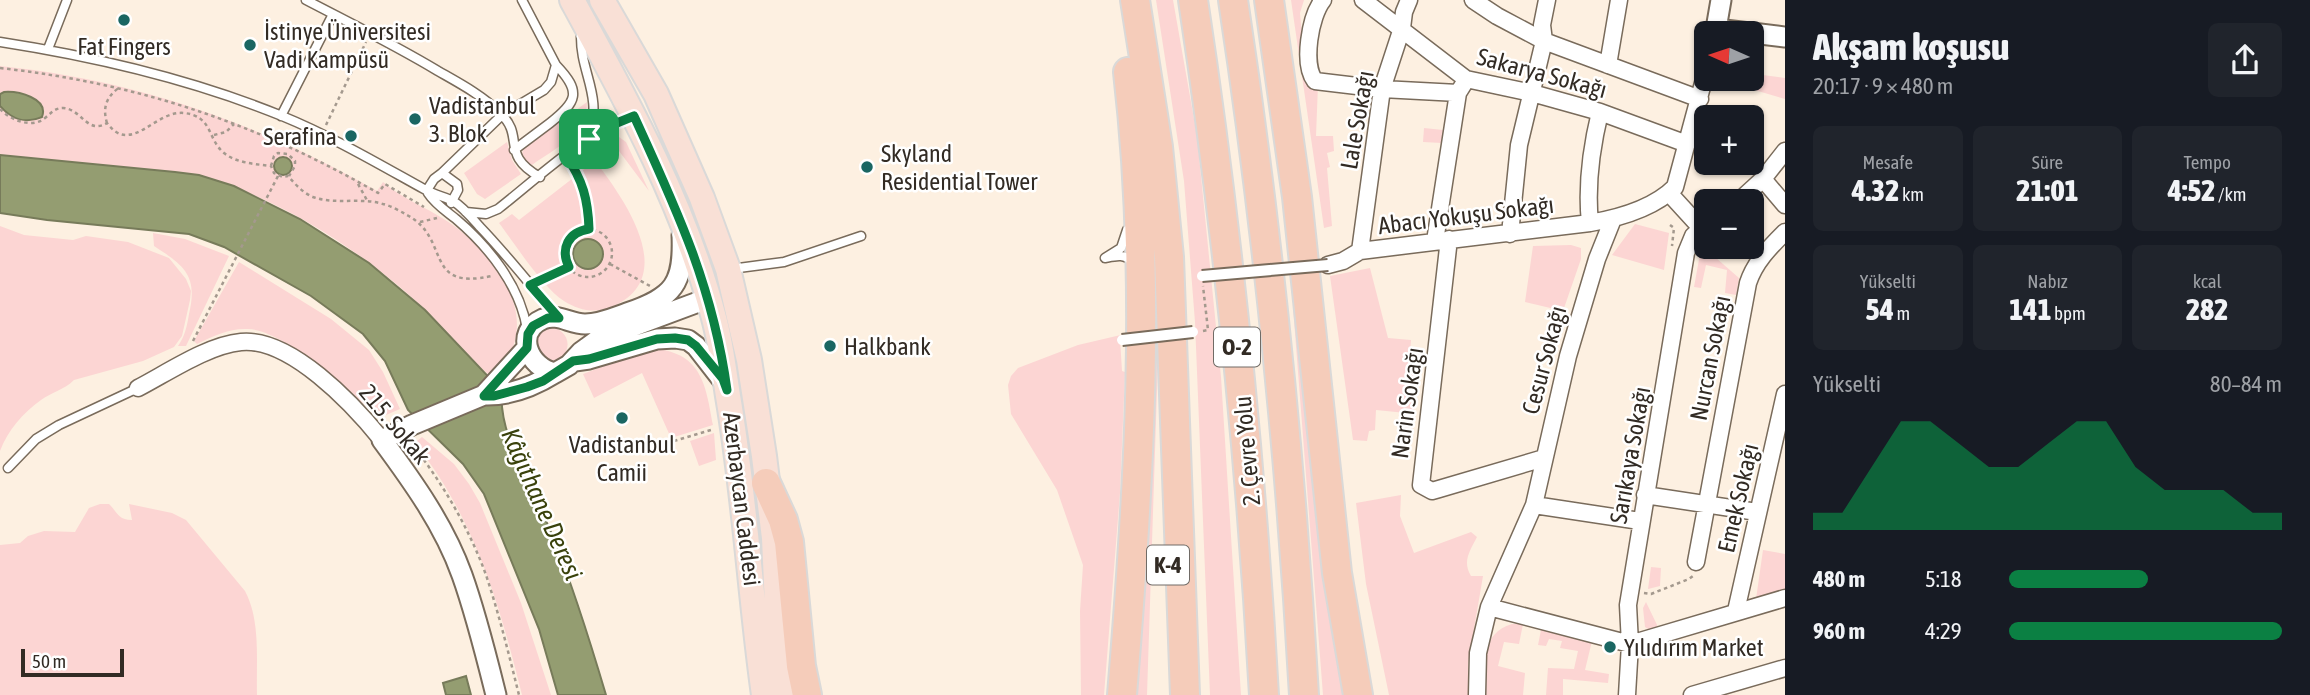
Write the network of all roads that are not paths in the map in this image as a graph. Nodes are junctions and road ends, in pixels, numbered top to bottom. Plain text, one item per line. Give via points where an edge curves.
1 (67, 0) edge
2 (306, 0) edge
3 (522, 0) edge
4 (602, 0) edge
5 (1120, 0) edge
6 (1135, 0) edge
7 (1193, 0) edge
8 (1233, 0) edge
9 (1269, 0) edge
10 (1323, 0) edge
11 (1363, 0) edge
12 (1409, 0) edge
13 (1473, 0) edge
14 (1547, 0) edge
15 (1619, 0) edge
16 (1721, 0) edge
17 (576, 8) edge
18 (332, 14) junction
19 (1718, 21) edge
20 (1402, 28) junction
21 (1764, 35) edge
22 (1785, 37) edge
23 (1544, 41) junction
24 (0, 42) edge
25 (48, 50) junction
26 (556, 65) junction
27 (1608, 65) junction
28 (1462, 86) junction
29 (1382, 89) junction
30 (1702, 91) edge
31 (1532, 93) junction
32 (1700, 99) junction
33 (1600, 112) junction
34 (502, 114) junction
35 (281, 116) junction
36 (634, 116) junction
37 (589, 139) junction
38 (1687, 144) junction
39 (513, 150) junction
40 (1785, 151) edge
41 (442, 173) junction
42 (540, 177) junction
43 (1763, 179) junction
44 (1752, 189) edge
45 (427, 190) junction
46 (1669, 193) junction
47 (453, 201) junction
48 (1785, 205) edge
49 (446, 211) junction
50 (467, 212) junction
51 (1694, 217) edge
52 (681, 219) junction
53 (1613, 219) junction
54 (1590, 223) junction
55 (1785, 232) edge
56 (1510, 233) junction
57 (1694, 235) edge
58 (861, 236) dead end
59 (1442, 240) junction
60 (1360, 251) junction
61 (1328, 265) joint
62 (728, 269) junction
63 (1202, 276) road end
64 (709, 298) junction
65 (563, 320) junction
66 (1193, 332) road end
67 (1122, 340) dead end
68 (527, 342) junction
69 (573, 361) junction
70 (555, 373) junction
71 (138, 388) joint
72 (727, 390) junction
73 (1785, 394) edge
74 (484, 396) junction
75 (1174, 435) junction
76 (387, 437) junction
77 (1544, 458) junction
78 (8, 468) dead end
79 (766, 483) junction
80 (1645, 495) junction
81 (1705, 504) junction
82 (1534, 505) junction
83 (1757, 512) junction
84 (1640, 521) junction
85 (1696, 562) road end
86 (1785, 598) edge
87 (1489, 607) junction
88 (1736, 611) junction
89 (1630, 644) junction
90 (1785, 667) edge
91 (496, 695) edge
92 (507, 695) edge
93 (764, 695) edge
94 (781, 695) edge
95 (807, 695) edge
96 (1122, 695) edge
97 (1165, 695) edge
98 (1185, 695) edge
99 (1264, 695) edge
100 (1304, 695) edge
101 (1358, 695) edge
102 (1477, 695) edge
103 (1628, 695) edge
104 (1692, 695) edge

1 - 25 lane
2 - 18 lane
3 - 26 lane
4 - 62 main road, Azerbaycan Caddesi via 656,94
5 - 96 highway via 1139,191 1141,280 1139,458
6 - 75 highway via 1164,198
7 - 99 highway, 2. Çevre Yolu / O-2 via 1232,293 1250,474
8 - 100 highway, 2. Çevre Yolu / O-2 via 1273,307
9 - 101 highway via 1296,186 1337,573
10 - 29 street, Sakarya Sokağı via 1309,43 1310,75 1315,81
11 - 20 street, Sakarya Sokağı
12 - 20 street, Lale Sokağı
13 - 23 street
14 - 23 street
15 - 27 street
16 - 19 street
17 - 36 main road, Azerbaycan Caddesi
17 - 37 lane via 593,87 595,113
18 - 34 lane via 470,90
18 - 35 lane
20 - 28 street, Sakarya Sokağı
20 - 29 street, Lale Sokağı
21 - 22 street
23 - 27 street
23 - 31 street
24 - 25 lane
25 - 35 lane via 141,69
26 - 34 lane via 544,90
26 - 39 lane via 569,79 573,94 569,108
27 - 32 street
28 - 29 street, Sakarya Sokağı
28 - 31 street, Sakarya Sokağı
28 - 59 street
29 - 60 street, Lale Sokağı
30 - 32 street
31 - 33 street, Sakarya Sokağı
31 - 56 street via 1516,163
32 - 38 street
33 - 38 street, Sakarya Sokağı
33 - 54 street via 1589,169
34 - 39 lane via 514,135
34 - 41 lane
35 - 45 lane via 349,146
36 - 37 lane
36 - 52 main road, Azerbaycan Caddesi
37 - 42 lane
38 - 46 street via 1675,187
39 - 42 lane via 520,163
40 - 43 street
41 - 45 lane
41 - 47 lane via 457,184
42 - 50 lane via 498,209 486,214
43 - 44 street
43 - 48 street
45 - 47 lane
45 - 49 lane
46 - 51 street
46 - 53 street
47 - 49 lane
47 - 50 lane
49 - 68 lane via 484,247 510,282 525,317
50 - 65 lane
52 - 64 main road, Azerbaycan Caddesi
52 - 65 street via 682,267 663,298 602,322
53 - 54 street, Abacı Yokuşu Sokağı
53 - 77 street, Cesur Sokağı via 1568,356
54 - 56 street, Abacı Yokuşu Sokağı
55 - 81 street, Nurcan Sokağı via 1766,251 1748,283
56 - 59 street, Abacı Yokuşu Sokağı
57 - 80 street, Sarıkaya Sokağı via 1686,253
58 - 62 lane via 784,262
59 - 60 street, Abacı Yokuşu Sokağı
59 - 77 street, Narin Sokağı via 1446,286 1420,485 1432,491
60 - 61 street, Abacı Yokuşu Sokağı
61 - 63 street, bridge
62 - 64 main road via 727,283
62 - 79 main road, Azerbaycan Caddesi via 749,360
64 - 69 street via 599,339
64 - 72 main road, Azerbaycan Caddesi
65 - 68 street via 539,321
65 - 69 street via 577,331
66 - 67 street, bridge
68 - 70 street via 531,359
68 - 74 street
69 - 70 street
69 - 72 street via 657,339 688,340 723,379
70 - 74 street via 527,387
71 - 76 street, 215. Sokak via 206,353 240,342 267,344 334,389
71 - 78 lane via 36,439
72 - 93 main road, Azerbaycan Caddesi
73 - 83 street, Emek Sokağı
74 - 76 street
75 - 97 highway, K-4
75 - 98 highway
76 - 91 street, 215. Sokak via 449,544
76 - 92 street, 215. Sokak via 442,508 463,550
77 - 82 street, Cesur Sokağı
79 - 94 main road, Azerbaycan Caddesi
79 - 95 highway via 789,542
80 - 81 street
80 - 84 street, Sarıkaya Sokağı
81 - 83 street
81 - 85 street, Nurcan Sokağı
82 - 84 street
82 - 87 street, Cesur Sokağı
83 - 88 street, Emek Sokağı
84 - 89 street, Sarıkaya Sokağı via 1630,593
86 - 88 street
87 - 89 street
87 - 102 street, Cesur Sokağı via 1478,653
88 - 89 street
89 - 103 street, Sarıkaya Sokağı
90 - 104 street

